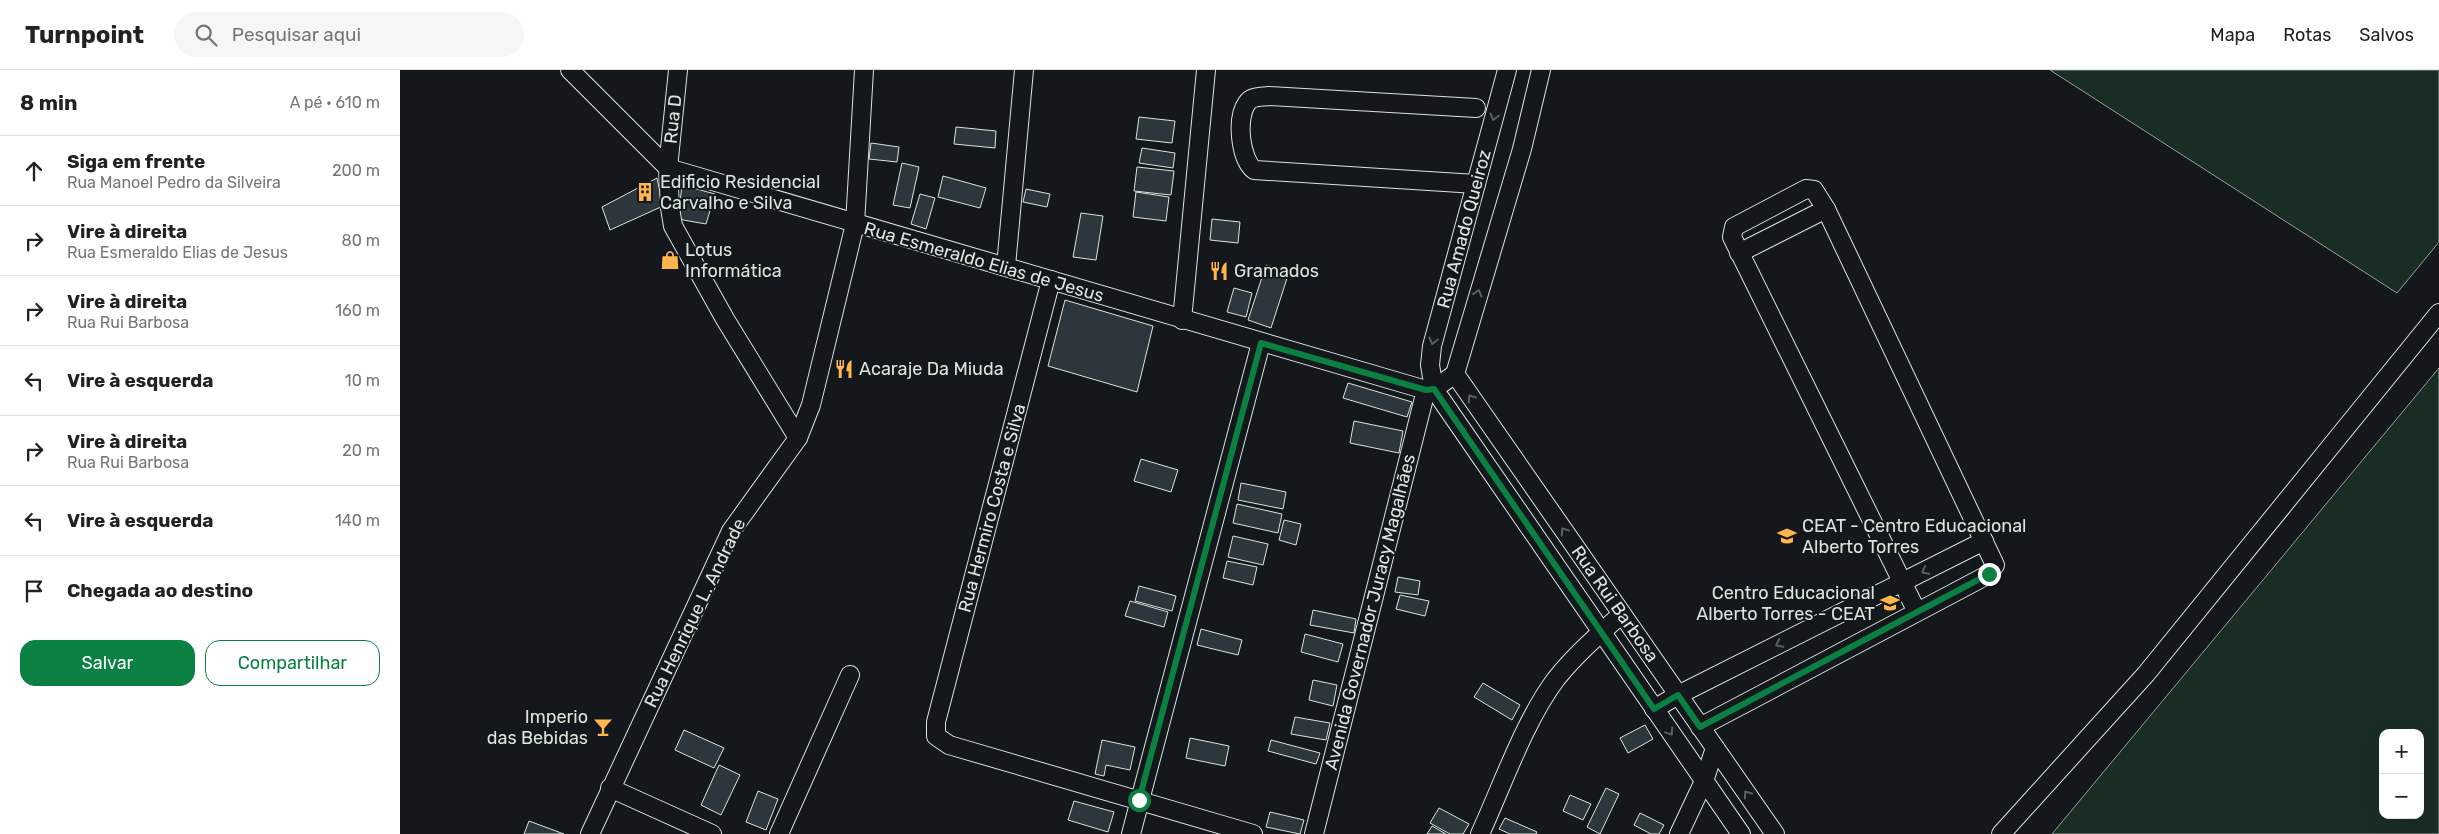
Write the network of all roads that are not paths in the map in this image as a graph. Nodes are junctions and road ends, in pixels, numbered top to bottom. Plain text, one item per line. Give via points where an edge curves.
1 (570, 70) edge
2 (678, 70) edge
3 (864, 70) edge
4 (1024, 70) edge
5 (1206, 70) edge
6 (1507, 70) edge
7 (1541, 70) edge
8 (1476, 108) dead end
9 (668, 168) junction
10 (1476, 184) junction
11 (1826, 209) junction
12 (855, 224) junction
13 (1739, 253) junction
14 (1006, 266) junction
15 (1051, 280) junction
16 (2439, 312) edge
17 (1182, 320) junction
18 (1261, 343) junction
19 (1455, 374) junction
20 (1430, 390) junction
21 (798, 438) junction
22 (1984, 541) junction
23 (1903, 582) junction
24 (1917, 612) junction
25 (1622, 614) junction
26 (1601, 632) junction
27 (850, 675) dead end
28 (1678, 695) junction
29 (1654, 709) junction
30 (1700, 727) junction
31 (1715, 748) junction
32 (1704, 781) junction
33 (610, 788) junction
34 (1139, 800) junction
35 (590, 834) edge
36 (712, 834) edge
37 (779, 834) edge
38 (1131, 834) edge
39 (1253, 834) edge
40 (1314, 834) edge
41 (1480, 834) edge
42 (1679, 834) edge
43 (1741, 834) edge
44 (1775, 834) edge
45 (2001, 834) edge

1 - 9 street, Rua Esmeraldo Elias de Jesus
2 - 9 street, Rua D
3 - 12 street, Rua Henrique L. Andrade
4 - 14 street
5 - 17 street
6 -> 10 street, Rua Amado Queiroz
19 -> 7 street, Rua Amado Queiroz via 1522,149
8 - 10 street via 1269,96 1252,98 1244,109 1241,141 1247,164 1254,170
9 - 12 street, Rua Esmeraldo Elias de Jesus
9 - 21 street, Rua D via 670,208 678,235
10 -> 20 street, Rua Amado Queiroz via 1432,346
11 - 13 street
11 - 13 street via 1814,190 1806,189 1734,227 1732,237
11 - 22 street
12 - 14 street, Rua Esmeraldo Elias de Jesus
12 - 21 street, Rua Henrique L. Andrade via 813,396
13 - 23 street
14 - 15 street, Rua Esmeraldo Elias de Jesus
15 - 17 street, Rua Esmeraldo Elias de Jesus
15 - 34 street, Rua Hermiro Costa e Silva via 936,722 936,736 949,744
16 - 45 street via 2146,674
17 - 18 street, Rua Esmeraldo Elias de Jesus
18 - 20 street, Rua Esmeraldo Elias de Jesus
18 - 34 street
19 - 20 street
25 -> 19 street, Rua Rui Barbosa
20 - 26 street, Rua Rui Barbosa
20 - 40 street, Avenida Governador Juracy Magalhães
21 - 33 street, Rua Henrique L. Andrade via 731,532
22 -> 23 street
22 - 24 street via 1995,565 1989,574
23 - 24 street
23 -> 28 street
24 - 30 street
25 - 26 street
25 - 28 street, Rua Rui Barbosa
26 - 29 street, Rua Rui Barbosa
26 - 41 street via 1570,664 1534,714
27 - 37 street
28 - 29 street
28 - 30 street, Rua Rui Barbosa
29 -> 32 street, Rua Rui Barbosa
30 - 31 street, Rua Rui Barbosa
31 - 32 street
44 -> 31 street, Rua Rui Barbosa
32 - 42 street
32 - 43 street, Rua Rui Barbosa
33 - 35 street, Rua Henrique L. Andrade
33 - 36 street
34 - 38 street
34 - 39 street

